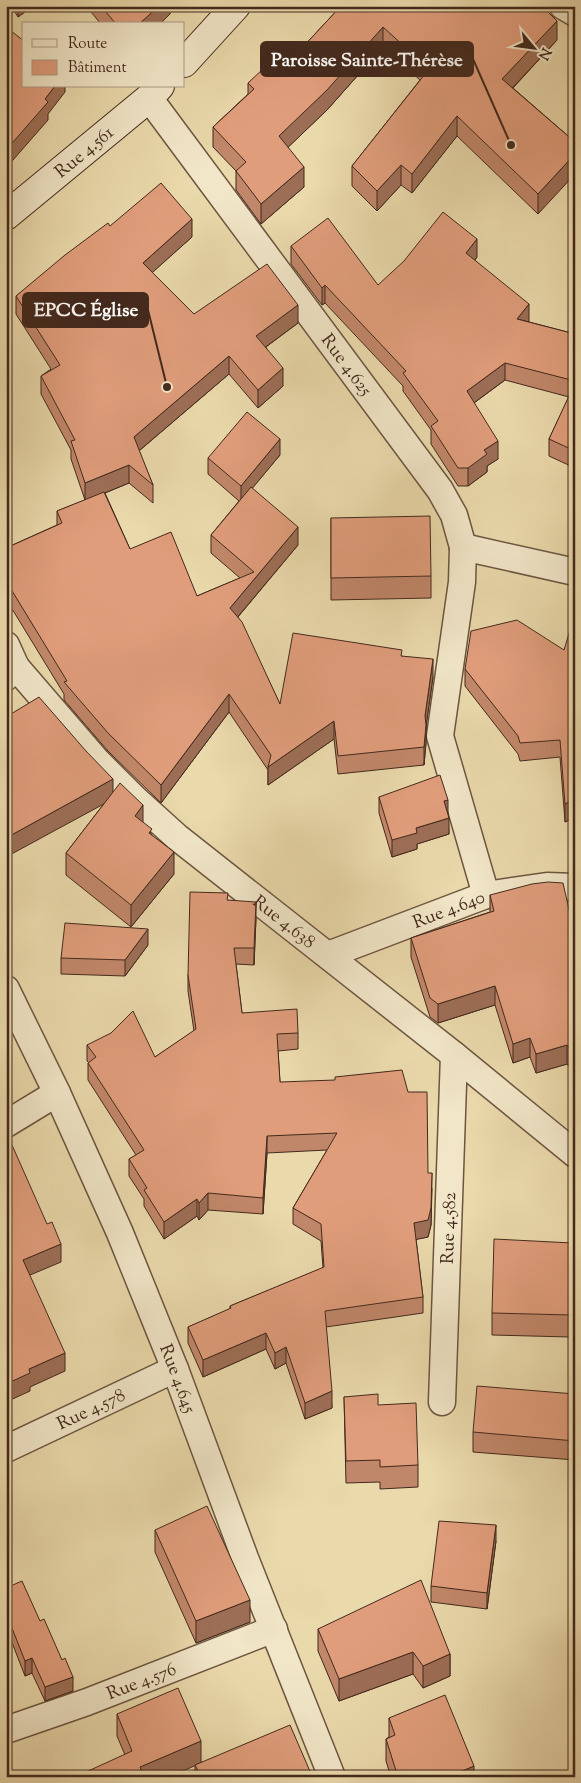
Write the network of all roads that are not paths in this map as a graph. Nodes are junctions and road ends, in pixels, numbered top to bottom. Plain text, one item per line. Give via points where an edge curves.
1 (236, 6) edge
2 (563, 6) edge
3 (575, 13) edge
4 (185, 62) edge
5 (154, 92) edge
6 (6, 216) edge
7 (463, 548) junction
8 (575, 572) edge
9 (10, 663) edge
10 (575, 887) edge
11 (486, 895) junction
12 (328, 955) junction
13 (6, 989) edge
14 (454, 1055) junction
15 (57, 1093) junction
16 (6, 1124) edge
17 (575, 1154) edge
18 (175, 1369) junction
19 (442, 1402) dead end
20 (6, 1449) edge
21 (274, 1629) junction
22 (6, 1730) edge
23 (332, 1777) edge

1 - 4 main road
2 - 3 street
5 - 6 main road, Rue 4.561
5 - 7 street, Rue 4.625 via 440,490 454,515
7 - 8 street
7 - 11 street via 462,582 440,736
9 - 12 street, Rue 4.638 via 135,799 177,837
10 - 11 street, Rue 4.640 via 547,886
11 - 12 street, Rue 4.640
12 - 14 street, Rue 4.638
13 - 15 street, Rue 4.645
14 - 17 street, Rue 4.638
14 - 19 street, Rue 4.582
15 - 16 street
15 - 18 street, Rue 4.645 via 120,1233
18 - 20 street, Rue 4.578
18 - 21 street, Rue 4.645
21 - 22 street, Rue 4.576
21 - 23 street, Rue 4.645

